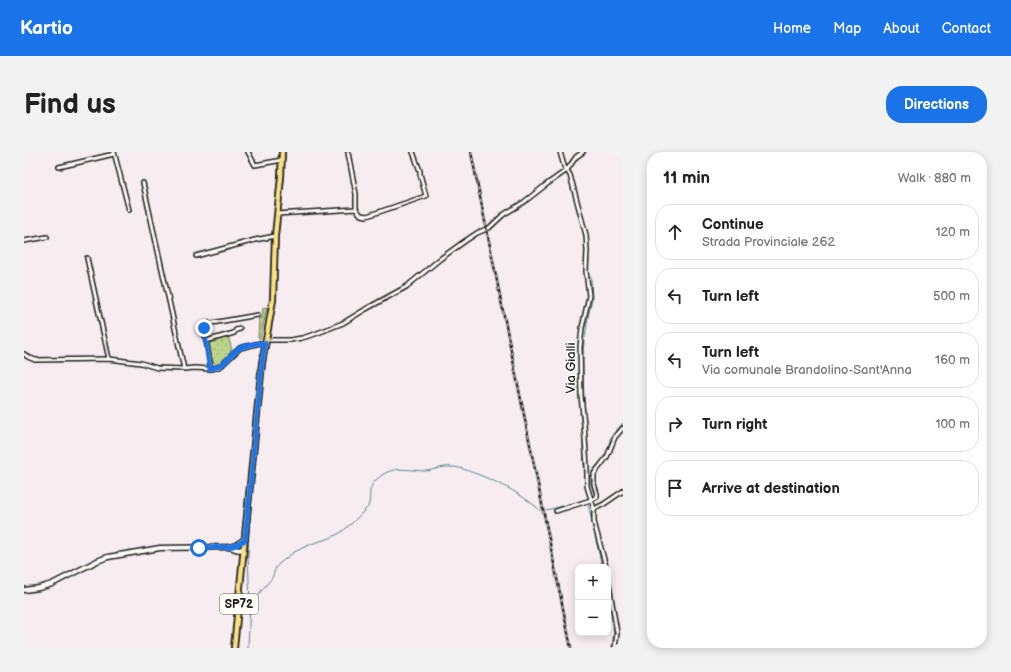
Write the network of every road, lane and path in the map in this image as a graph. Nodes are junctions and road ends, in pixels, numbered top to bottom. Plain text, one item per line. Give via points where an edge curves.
1 (248, 152) edge
2 (282, 152) edge
3 (413, 152) edge
4 (560, 152) edge
5 (583, 152) edge
6 (114, 153) edge
7 (348, 153) edge
8 (280, 160) junction
9 (59, 167) dead end
10 (567, 170) junction
11 (143, 183) dead end
12 (356, 209) junction
13 (129, 210) dead end
14 (278, 214) junction
15 (273, 236) junction
16 (47, 237) dead end
17 (24, 241) edge
18 (196, 256) dead end
19 (87, 258) dead end
20 (258, 315) dead end
21 (240, 329) dead end
22 (206, 341) junction
23 (263, 342) junction
24 (24, 354) edge
25 (109, 360) junction
26 (184, 369) junction
27 (210, 369) junction
28 (623, 428) edge
29 (623, 491) edge
30 (589, 501) junction
31 (594, 509) junction
32 (556, 511) dead end
33 (245, 540) junction
34 (236, 547) junction
35 (244, 547) junction
36 (243, 559) junction
37 (605, 564) edge
38 (24, 590) edge
39 (611, 597) edge
40 (234, 648) edge
41 (615, 648) edge

1 - 8 street via 255,165
2 - 8 main road, SP72
3 - 12 street via 426,196 367,216 361,215
4 - 10 street, Via Gialli
5 - 10 street
6 - 9 street
6 - 13 street
7 - 12 street via 356,194
8 - 14 main road, SP72 via 282,177
10 - 23 street via 503,215 489,228 464,241 406,287 343,323 302,338
10 - 30 street, Via Gialli via 586,235 589,296 580,342 579,362
11 - 26 street
12 - 14 street
14 - 15 main road, SP72
15 - 18 street
15 - 23 main road, SP72 via 272,300
16 - 17 street
19 - 25 street
20 - 22 street via 206,324
21 - 22 street
22 - 27 street
23 - 27 street via 240,348 221,366
23 - 33 main road, SP72
24 - 25 street via 35,360
25 - 26 street via 141,363 157,368
26 - 27 street
28 - 30 street via 594,474 597,497
29 - 31 street
30 - 31 street, Via Gialli
30 - 32 street
31 - 37 street, Via Gialli via 594,522
33 - 34 street
33 - 35 main road, SP72
34 - 35 street
34 - 36 street
34 - 38 street via 160,548 108,557 52,584
35 - 36 main road, SP72
36 - 40 main road, SP72
39 - 41 street via 617,633

